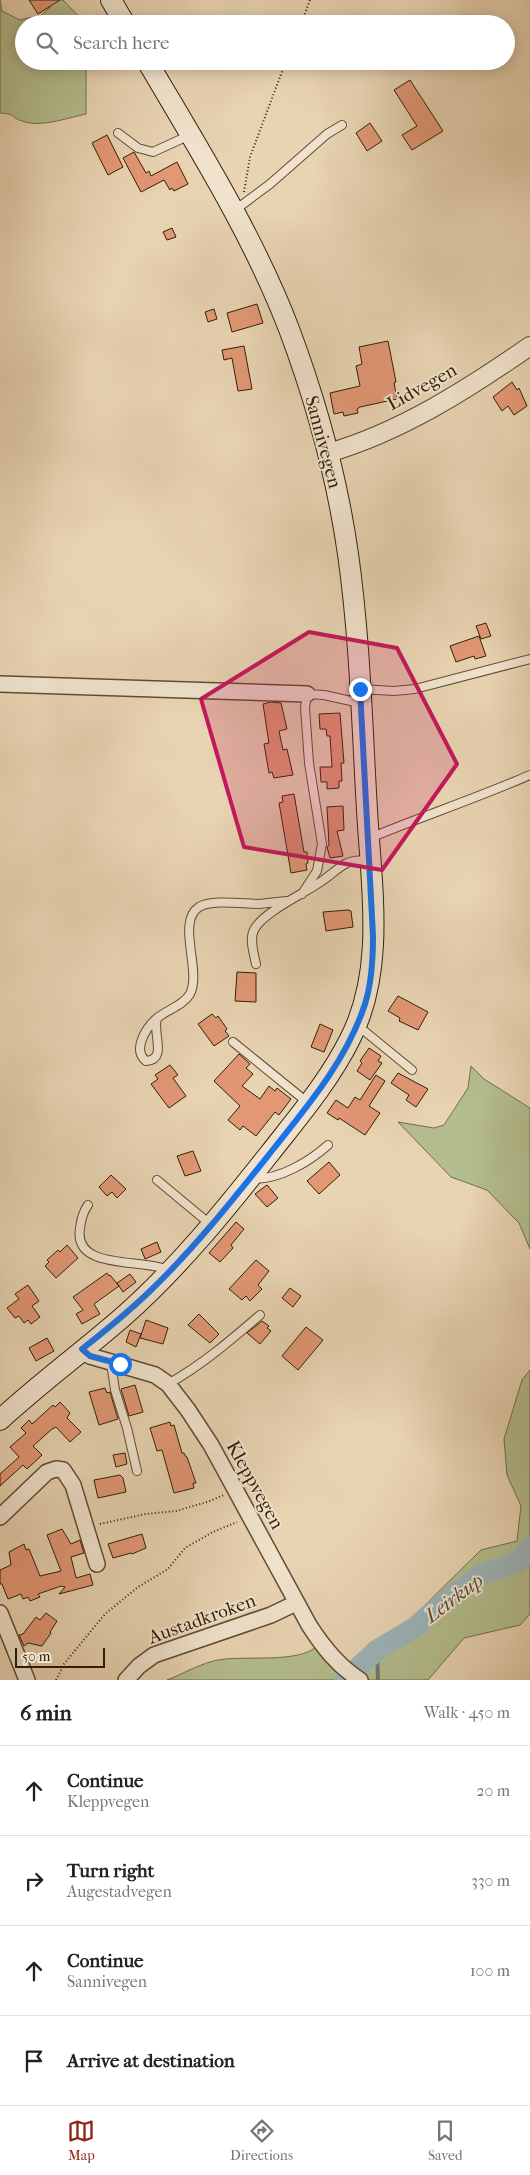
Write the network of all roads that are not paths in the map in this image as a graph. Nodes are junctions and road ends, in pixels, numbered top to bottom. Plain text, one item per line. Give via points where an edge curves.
1 (111, 0) edge
2 (120, 15) edge
3 (152, 70) edge
4 (342, 125) dead end
5 (118, 133) dead end
6 (190, 135) junction
7 (240, 206) junction
8 (529, 348) edge
9 (328, 453) junction
10 (530, 659) edge
11 (0, 684) edge
12 (307, 694) junction
13 (361, 696) junction
14 (530, 775) edge
15 (368, 838) junction
16 (370, 860) junction
17 (302, 894) junction
18 (286, 901) junction
19 (256, 964) dead end
20 (157, 1018) junction
21 (357, 1025) junction
22 (233, 1042) dead end
23 (412, 1070) dead end
24 (309, 1104) junction
25 (328, 1145) dead end
26 (250, 1179) junction
27 (157, 1180) dead end
28 (88, 1205) dead end
29 (212, 1225) junction
30 (170, 1270) junction
31 (260, 1315) dead end
32 (82, 1349) junction
33 (111, 1363) junction
34 (168, 1384) junction
35 (0, 1420) edge
36 (137, 1472) dead end
37 (0, 1517) edge
38 (98, 1564) dead end
39 (296, 1603) junction
40 (0, 1613) edge
41 (26, 1678) edge
42 (357, 1678) edge
43 (126, 1680) edge

1 - 2 main road
3 - 6 main road, Sannivegen
4 - 7 lane
5 - 6 lane via 147,152
6 - 7 main road, Sannivegen
7 - 9 main road, Sannivegen via 289,330
8 - 9 street, Lidvegen via 405,422 348,448
9 - 13 main road, Sannivegen via 348,554
10 - 13 lane via 415,689
11 - 12 street
12 - 13 lane
12 - 17 lane via 309,763 322,844 317,871
13 - 15 main road, Sannivegen
14 - 15 lane
15 - 16 main road, Sannivegen
16 - 17 lane via 347,863
16 - 21 main road, Sannivegen via 372,961 366,1002
17 - 18 lane
18 - 19 lane via 254,930
18 - 20 lane via 214,904 200,906 192,913 189,932 194,977 190,994
20 - 20 lane via 141,1042 141,1054 146,1061 157,1056 154,1026
21 - 23 lane
21 - 24 main road, Sannivegen
22 - 24 lane
24 - 26 main road, Sannivegen
25 - 26 lane via 277,1176
26 - 29 main road, Sannivegen
27 - 29 lane
28 - 30 lane via 79,1235 80,1242 91,1254 105,1260 152,1264
29 - 30 main road, Sannivegen
30 - 32 main road, Sannivegen via 124,1316
31 - 34 lane via 229,1342
32 - 33 street, Kleppvegen via 90,1356
32 - 35 main road, Sannivegen
33 - 34 street, Kleppvegen via 155,1375
33 - 36 lane
34 - 39 street, Kleppvegen via 211,1445
37 - 38 street via 47,1472 63,1470 72,1485
39 - 42 street, Kleppvegen via 322,1645
39 - 43 street, Austadkroken via 271,1615 154,1655
40 - 41 street

